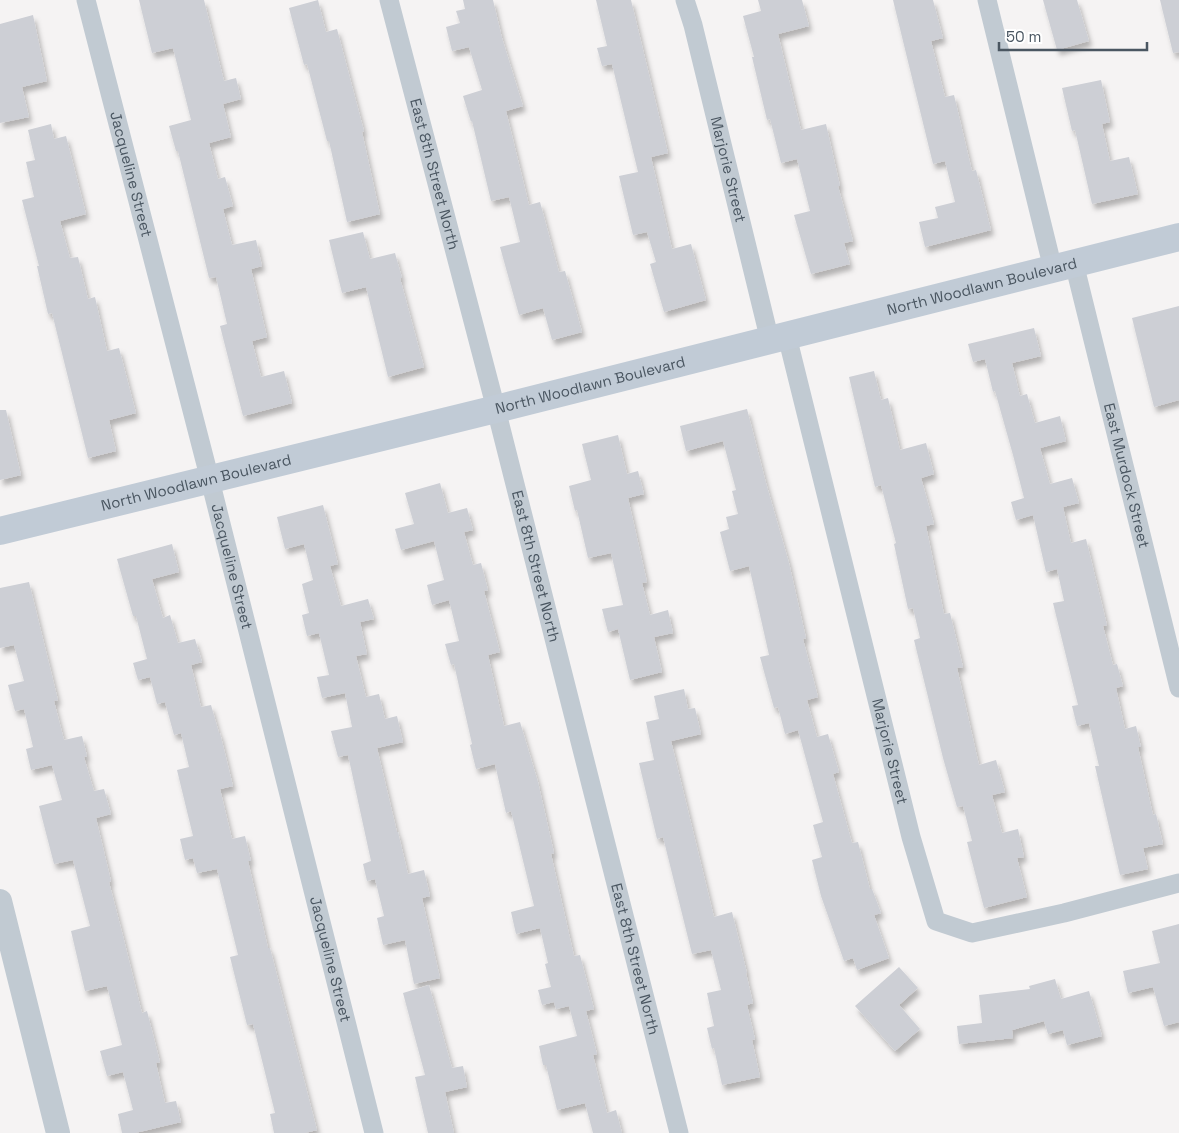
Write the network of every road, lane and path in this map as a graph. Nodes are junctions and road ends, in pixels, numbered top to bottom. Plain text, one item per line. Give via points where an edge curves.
1 (86, 0) edge
2 (388, 0) edge
3 (685, 0) edge
4 (987, 0) edge
5 (1179, 236) edge
6 (1064, 266) junction
7 (778, 339) junction
8 (496, 409) junction
9 (210, 480) junction
10 (0, 531) edge
11 (1179, 688) edge
12 (1179, 883) edge
13 (0, 901) edge
14 (58, 1133) edge
15 (374, 1133) edge
16 (679, 1133) edge

1 - 9 street, Jacqueline Street
2 - 8 street, East 8th Street North
3 - 7 street, Marjorie Street
4 - 6 street, East Murdock Street
5 - 6 main road, North Woodlawn Boulevard
6 - 7 main road, North Woodlawn Boulevard
6 - 11 street, East Murdock Street
7 - 8 main road, North Woodlawn Boulevard
7 - 12 street, Marjorie Street via 936,921 972,933
8 - 9 main road, North Woodlawn Boulevard
8 - 16 street, East 8th Street North
9 - 10 main road, North Woodlawn Boulevard
9 - 15 street, Jacqueline Street
13 - 14 street

